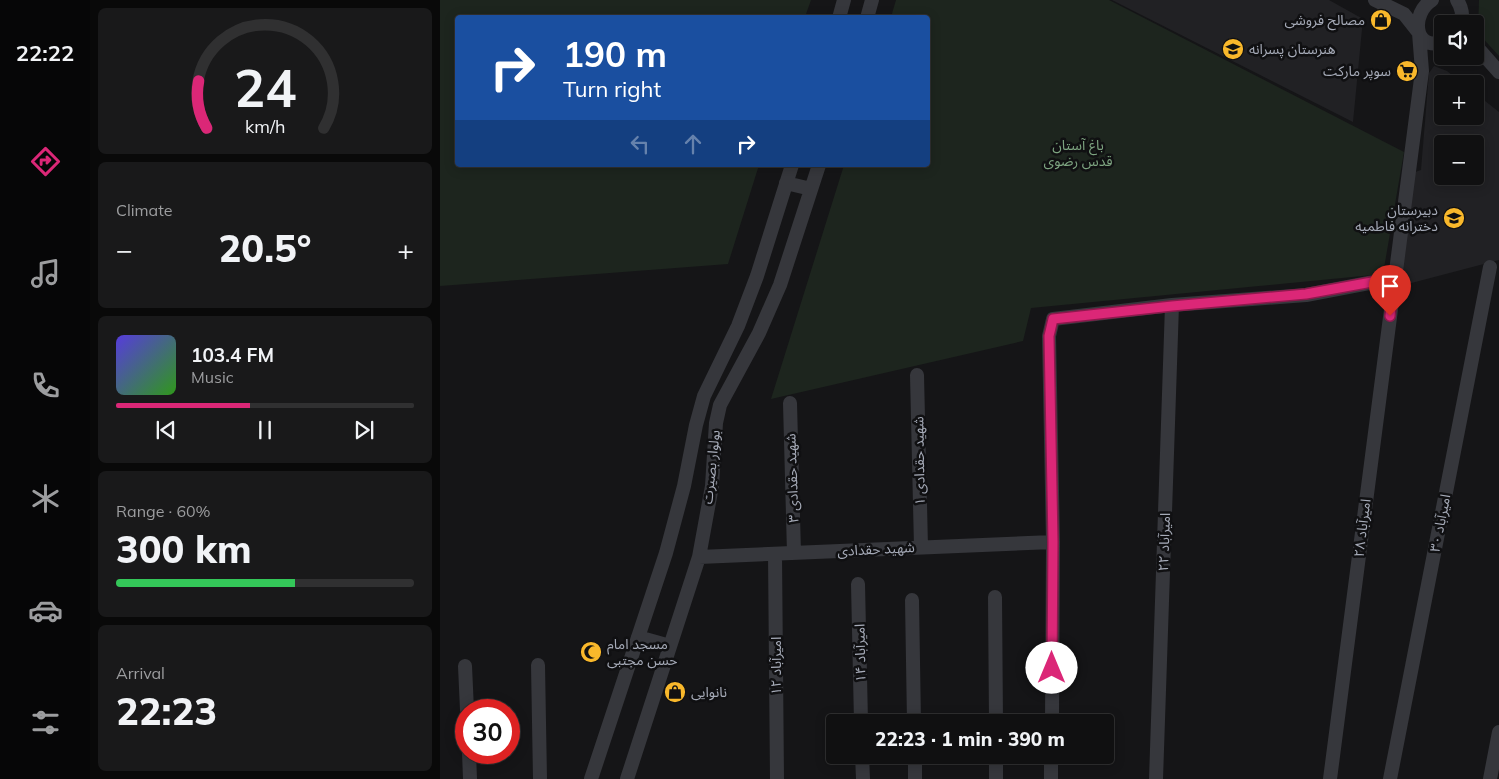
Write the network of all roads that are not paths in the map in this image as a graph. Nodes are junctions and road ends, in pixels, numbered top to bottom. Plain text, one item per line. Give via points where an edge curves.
1 (844, 0) edge
2 (872, 0) edge
3 (1375, 0) edge
4 (1432, 0) edge
5 (1460, 2) edge
6 (840, 15) edge
7 (867, 15) edge
8 (1463, 15) edge
9 (1419, 33) junction
10 (1434, 43) edge
11 (1434, 52) edge
12 (1484, 55) edge
13 (1422, 71) junction
14 (1499, 72) edge
15 (791, 167) edge
16 (818, 167) edge
17 (786, 183) junction
18 (812, 189) junction
19 (1490, 267) dead end
20 (1394, 278) junction
21 (1172, 306) junction
22 (917, 375) dead end
23 (790, 403) dead end
24 (1053, 542) junction
25 (921, 547) junction
26 (794, 553) junction
27 (775, 554) junction
28 (699, 557) junction
29 (858, 584) dead end
30 (995, 597) dead end
31 (912, 600) dead end
32 (638, 637) junction
33 (670, 646) junction
34 (538, 665) dead end
35 (464, 666) dead end
36 (466, 699) edge
37 (861, 714) edge
38 (914, 714) edge
39 (996, 714) edge
40 (1052, 714) edge
41 (1499, 732) edge
42 (469, 764) edge
43 (862, 764) edge
44 (915, 764) edge
45 (996, 764) edge
46 (1051, 764) edge
47 (470, 779) edge
48 (540, 779) edge
49 (591, 779) edge
50 (628, 779) edge
51 (777, 779) edge
52 (862, 779) edge
53 (915, 779) edge
54 (996, 779) edge
55 (1051, 779) edge
56 (1156, 779) edge
57 (1330, 779) edge
58 (1390, 779) edge
59 (1490, 779) edge

1 - 6 street
2 - 7 street
3 - 9 street via 1404,14
4 - 9 street via 1420,12
5 - 8 street
9 - 10 street via 1423,39
9 - 13 street
11 - 13 street
12 - 14 street
13 - 20 street, امیرآباد ۲۸
15 - 17 street, بولوار بصیرت
16 - 18 street, بولوار بصیرت
17 - 18 street
17 - 32 street, بولوار بصیرت via 742,318 704,396 684,486
18 - 28 street, بولوار بصیرت via 780,285 759,334 720,405 712,486
19 - 58 street, امیرآباد ۳۰
20 - 21 street via 1306,294
20 - 57 street, امیرآباد ۲۸
21 - 24 street via 1053,319 1049,336
21 - 56 street, امیرآباد ۲۲
22 - 25 street, شهید حقدادی ۱
23 - 26 street, شهید حقدادی ۳
24 - 25 street, شهید حقدادی
24 - 40 street
25 - 26 street, شهید حقدادی
26 - 27 street, شهید حقدادی
27 - 28 street, شهید حقدادی
27 - 51 street, امیرآباد ۱۲
28 - 33 street, بولوار بصیرت
29 - 37 street, امیرآباد ۱۴
30 - 39 street
31 - 38 street
32 - 33 street
32 - 49 street, بولوار بصیرت
33 - 50 street, بولوار بصیرت
34 - 48 street
35 - 36 street
41 - 59 street
42 - 47 street
43 - 52 street
44 - 53 street
45 - 54 street
46 - 55 street

